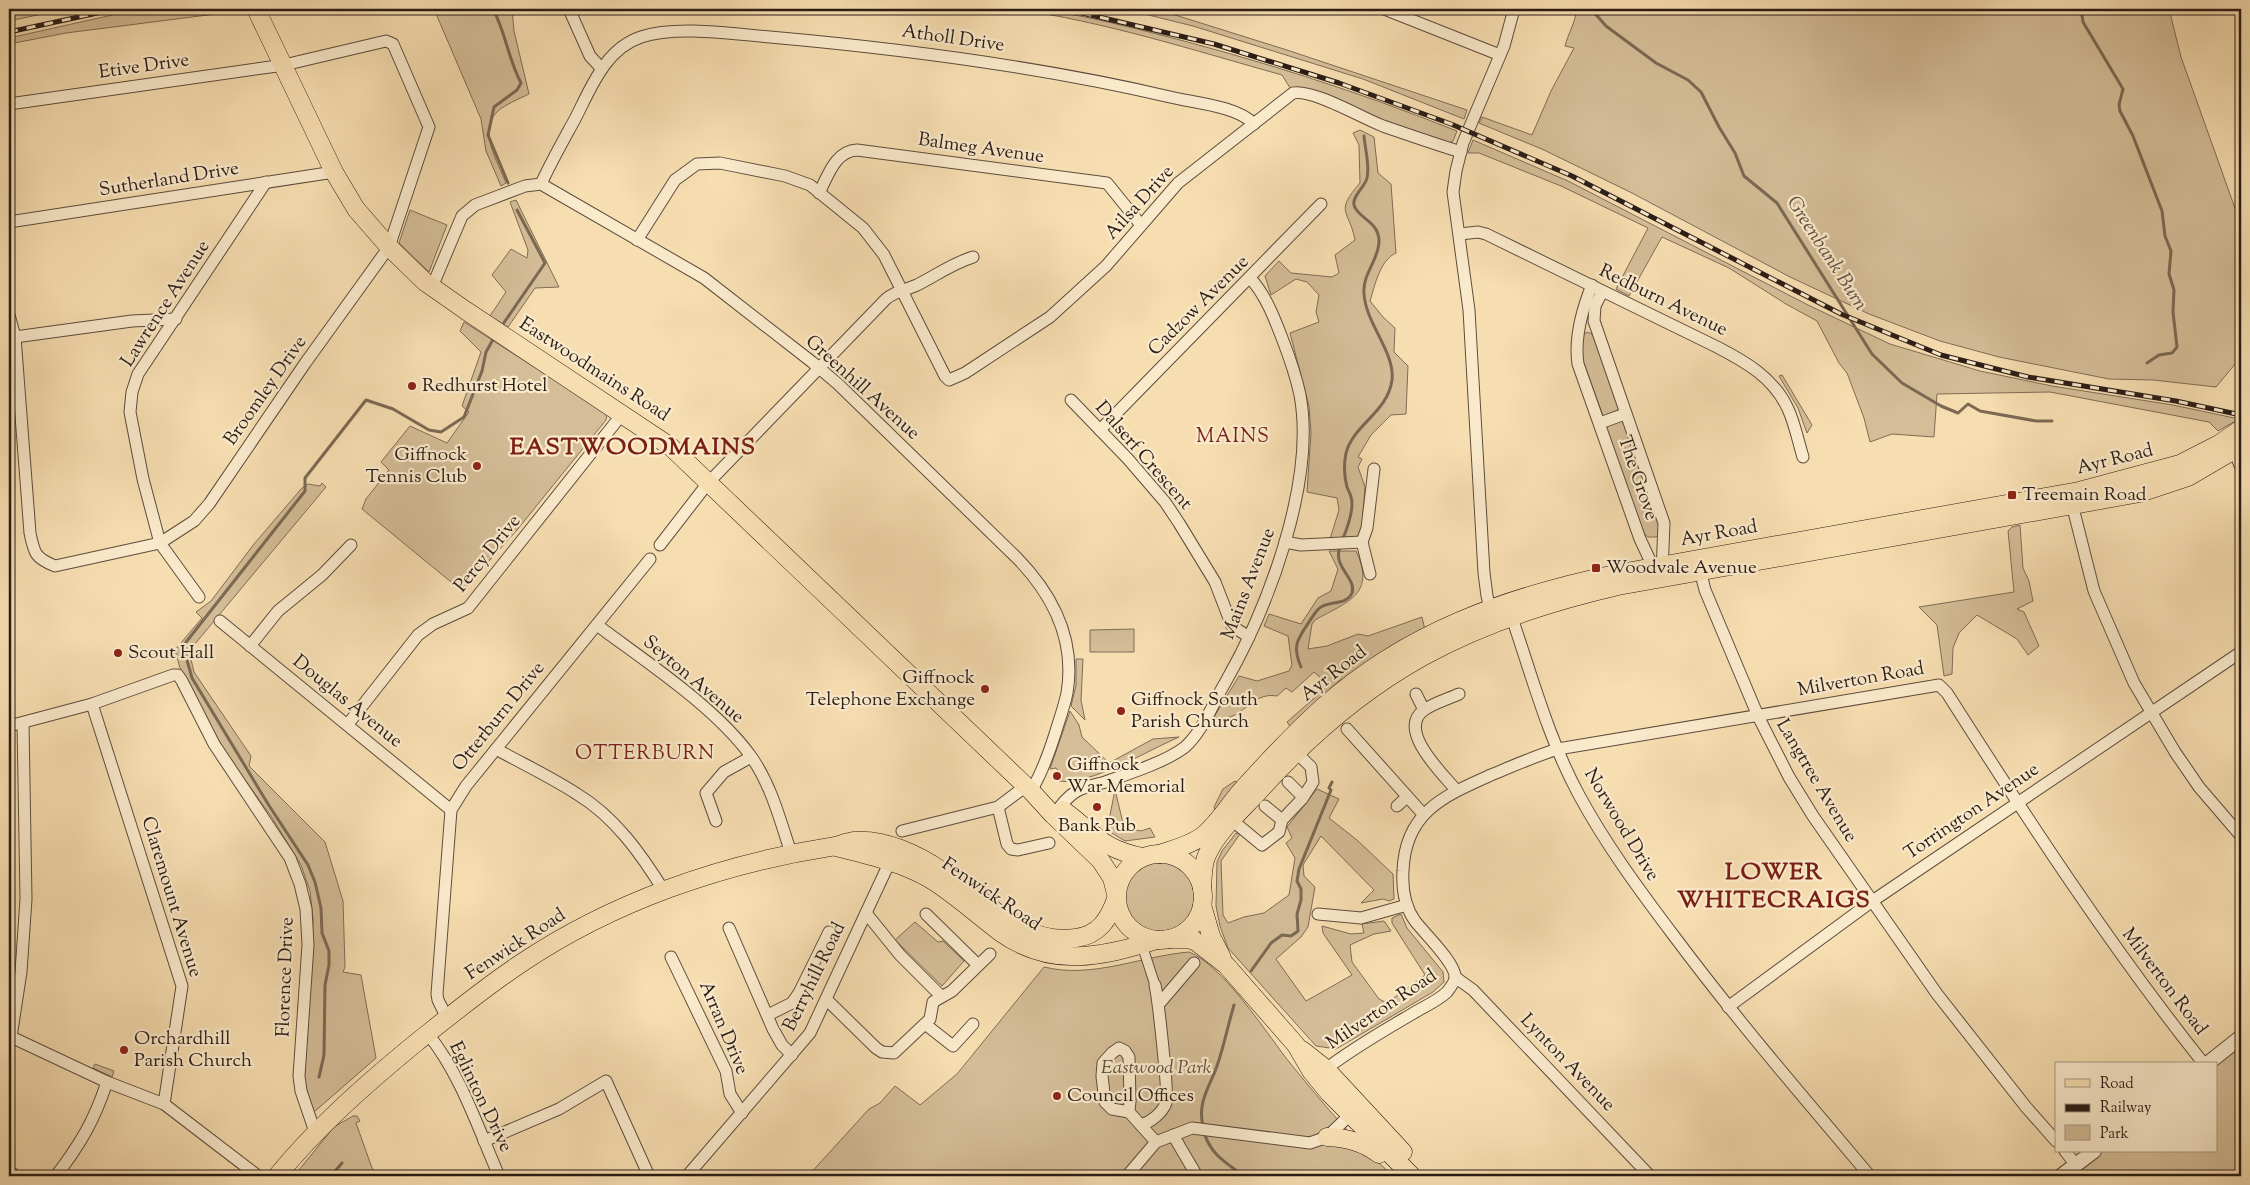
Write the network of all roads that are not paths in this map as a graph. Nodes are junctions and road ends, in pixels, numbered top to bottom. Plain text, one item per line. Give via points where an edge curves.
1 (256, 9) edge
2 (569, 9) edge
3 (1384, 9) edge
4 (1514, 9) edge
5 (1500, 55) junction
6 (284, 65) junction
7 (602, 69) junction
8 (9, 104) edge
9 (1254, 124) junction
10 (1461, 152) junction
11 (334, 172) junction
12 (266, 182) junction
13 (541, 184) junction
14 (819, 193) junction
15 (1321, 204) dead end
16 (9, 222) edge
17 (1141, 225) junction
18 (1460, 234) junction
19 (637, 240) junction
20 (389, 248) junction
21 (973, 257) dead end
22 (1250, 278) junction
23 (1592, 285) junction
24 (432, 287) junction
25 (903, 291) junction
26 (1602, 292) junction
27 (9, 315) edge
28 (176, 319) junction
29 (14, 337) junction
30 (819, 367) junction
31 (1071, 400) dead end
32 (623, 414) junction
33 (1625, 414) junction
34 (1600, 423) junction
35 (1100, 430) junction
36 (2238, 443) edge
37 (1803, 457) dead end
38 (1374, 469) dead end
39 (708, 483) junction
40 (2071, 499) junction
41 (1285, 542) junction
42 (1362, 542) junction
43 (160, 543) junction
44 (351, 545) dead end
45 (660, 545) joint
46 (650, 559) joint
47 (1699, 565) junction
48 (1659, 570) junction
49 (1370, 574) dead end
50 (199, 597) dead end
51 (1509, 610) junction
52 (1492, 616) junction
53 (220, 621) dead end
54 (597, 624) junction
55 (1249, 638) junction
56 (250, 646) junction
57 (2241, 652) edge
58 (1416, 694) dead end
59 (1459, 694) dead end
60 (92, 704) junction
61 (1424, 710) junction
62 (2150, 713) junction
63 (1758, 716) junction
64 (23, 723) junction
65 (348, 724) junction
66 (9, 726) edge
67 (1347, 729) dead end
68 (496, 749) junction
69 (1558, 749) junction
70 (1296, 752) junction
71 (1275, 754) junction
72 (751, 757) junction
73 (1288, 782) dead end
74 (1028, 788) junction
75 (1456, 790) junction
76 (1303, 797) junction
77 (1408, 797) junction
78 (2017, 803) junction
79 (1265, 806) dead end
80 (1397, 806) dead end
81 (998, 807) junction
82 (451, 810) junction
83 (1056, 811) junction
84 (1423, 814) junction
85 (1282, 820) junction
86 (716, 821) dead end
87 (1233, 821) junction
88 (902, 831) dead end
89 (2241, 836) edge
90 (1049, 843) dead end
91 (791, 853) junction
92 (892, 854) junction
93 (1151, 855) junction
94 (664, 891) junction
95 (1116, 897) junction
96 (1202, 897) junction
97 (1871, 902) junction
98 (1407, 905) junction
99 (866, 913) junction
100 (926, 914) dead end
101 (1318, 914) dead end
102 (729, 928) dead end
103 (829, 932) dead end
104 (1156, 941) junction
105 (990, 954) dead end
106 (671, 957) dead end
107 (1194, 963) dead end
108 (1226, 965) junction
109 (978, 966) junction
110 (1456, 977) junction
111 (1154, 985) joint
112 (941, 996) junction
113 (826, 998) junction
114 (1159, 1004) junction
115 (1728, 1007) junction
116 (768, 1015) junction
117 (447, 1018) junction
118 (925, 1024) junction
119 (973, 1024) dead end
120 (428, 1034) junction
121 (10, 1037) edge
122 (2241, 1037) edge
123 (1296, 1045) junction
124 (792, 1055) junction
125 (2204, 1062) edge
126 (2209, 1062) edge
127 (1326, 1069) junction
128 (107, 1082) junction
129 (164, 1104) junction
130 (1355, 1110) junction
131 (1129, 1112) junction
132 (742, 1113) junction
133 (1141, 1125) junction
134 (315, 1132) junction
135 (1173, 1135) junction
136 (1327, 1137) junction
137 (2055, 1140) edge
138 (484, 1141) junction
139 (1156, 1142) junction
140 (2066, 1152) edge
141 (2093, 1152) edge
142 (2076, 1164) junction
143 (9, 1171) edge
144 (16, 1176) edge
145 (56, 1176) edge
146 (258, 1176) edge
147 (277, 1176) edge
148 (500, 1176) edge
149 (649, 1176) edge
150 (687, 1176) edge
151 (1127, 1176) edge
152 (1197, 1176) edge
153 (1411, 1176) edge
154 (1423, 1176) edge
155 (1650, 1176) edge
156 (1870, 1176) edge
157 (2061, 1176) edge

1 - 6 main road, Eastwoodmains Road
2 - 7 street via 590,56
3 - 5 street
4 - 5 street
5 - 10 street
6 - 8 street, Etive Drive
6 - 11 main road, Eastwoodmains Road
6 - 20 street, Etive Drive via 386,41 392,44 428,127
7 - 9 street, Atholl Drive via 622,46 642,37 664,32 716,33 984,60 1239,113
7 - 13 street, Atholl Drive
9 - 10 street, Ailsa Drive via 1293,93 1302,92 1383,126
9 - 17 street, Ailsa Drive via 1178,183
10 - 18 street via 1453,192
11 - 12 street, Sutherland Drive
11 - 20 main road, Eastwoodmains Road via 356,209
12 - 16 street, Sutherland Drive
12 - 28 street, Lawrence Avenue
13 - 19 street, Greenhill Avenue
13 - 24 street via 525,186 484,202 462,216
14 - 17 street, Balmeg Avenue via 842,154 857,150 1107,183
14 - 19 street via 810,185 785,176 720,163 697,164 675,180
14 - 25 street via 864,228 884,255
15 - 22 street, Cadzow Avenue
17 - 25 street, Ailsa Drive via 1106,266 1050,317 952,380 945,376
18 - 23 street, Redburn Avenue via 1486,234
18 - 52 street via 1469,310 1484,573
19 - 30 street, Greenhill Avenue via 704,278
20 - 24 main road, Eastwoodmains Road
20 - 43 street, Broomley Drive via 209,504 194,521
21 - 25 street, Otterburn Drive
22 - 35 street, Cadzow Avenue
22 - 41 street, Mains Avenue via 1257,285 1276,324 1300,395 1299,479
23 - 26 street, Redburn Avenue
23 - 34 street, The Grove via 1576,348 1578,364
24 - 32 main road, Eastwoodmains Road
25 - 30 street, Otterburn Drive via 895,292 886,299
26 - 33 street, The Grove via 1595,306 1594,321
26 - 37 street, Redburn Avenue via 1718,347 1760,372 1789,409
27 - 29 street
28 - 29 street via 132,321
28 - 43 street, Lawrence Avenue via 138,374 130,412
29 - 43 street via 34,553 42,561 55,566
30 - 39 street, Otterburn Drive
30 - 74 street, Greenhill Avenue via 1021,563 1040,583 1054,607 1067,649 1067,693 1050,750
31 - 35 street, Dalserf Crescent
32 - 39 main road, Eastwoodmains Road via 671,447
32 - 65 street, Percy Drive via 468,608 433,624 418,636
33 - 34 street, The Grove
33 - 48 street, The Grove via 1664,523
34 - 48 street, The Grove via 1628,508
35 - 55 street, Dalserf Crescent via 1148,482 1179,523 1215,582 1232,626
36 - 40 main road, Ayr Road via 2180,464 2138,485
38 - 42 street via 1367,528
39 - 45 street, Otterburn Drive
39 - 74 main road, Eastwoodmains Road
40 - 47 main road, Ayr Road
40 - 62 street via 2094,591 2120,655
41 - 42 street via 1301,545
41 - 55 street, Mains Avenue
42 - 49 street
43 - 50 street
44 - 56 street via 322,575 278,611
45 - 46 street, Otterburn Drive
46 - 54 street, Otterburn Drive
47 - 48 main road, Ayr Road
47 - 63 street, Langtree Avenue via 1704,590
48 - 51 main road, Ayr Road via 1578,582
51 - 52 main road, Ayr Road
51 - 69 street, Norwood Drive
52 - 70 main road, Ayr Road via 1386,677 1352,701
52 - 71 main road, Ayr Road via 1431,633 1380,664 1332,699
53 - 56 street, Douglas Avenue
54 - 68 street, Otterburn Drive
54 - 72 street, Seyton Avenue via 700,704
55 - 83 street, Mains Avenue via 1202,723 1184,747 1134,772 1079,790
56 - 65 street, Douglas Avenue
57 - 62 street, Torrington Avenue
58 - 61 street
59 - 61 street
60 - 64 street
60 - 129 street, Claremount Avenue via 182,986
60 - 134 street, Florence Drive via 178,675 223,760 290,858 306,909 308,945 300,1076 301,1090
61 - 75 street via 1418,716 1416,735 1423,749
62 - 78 street, Torrington Avenue
62 - 89 street via 2199,787
63 - 69 street, Milverton Road
63 - 78 street, Milverton Road via 1939,685 1948,693
63 - 97 street, Langtree Avenue via 1789,777
64 - 66 street
64 - 121 street via 26,899 21,972
65 - 82 street, Douglas Avenue
67 - 77 street
68 - 82 street, Otterburn Drive
68 - 94 street via 578,794 612,822 642,856
69 - 75 street, Milverton Road
69 - 115 street, Norwood Drive via 1578,794 1618,859
70 - 71 street
70 - 76 street via 1311,767 1313,774 1313,782
70 - 87 main road, Ayr Road
71 - 93 main road, Ayr Road via 1202,836 1185,846
72 - 86 street via 724,772 706,793
72 - 91 street, Seyton Avenue via 772,797
73 - 76 street
74 - 81 street
74 - 83 main road, Eastwoodmains Road
75 - 84 street, Milverton Road
76 - 85 street
77 - 80 street
77 - 84 street
78 - 97 street, Torrington Avenue
78 - 125 street, Milverton Road via 2107,936
79 - 85 street
81 - 88 street
81 - 90 street via 1011,849
82 - 117 street, Otterburn Drive via 437,994
83 - 93 main road, Eastwoodmains Road via 1119,852
83 - 95 main road, Eastwoodmains Road via 1101,861 1112,878
84 - 98 street, Milverton Road via 1413,829 1403,856 1403,890
85 - 87 street via 1279,832 1262,846
87 - 96 main road, Ayr Road via 1206,856
91 - 92 main road, Fenwick Road via 862,840
91 - 94 main road, Fenwick Road
92 - 95 main road, Fenwick Road via 921,858 1016,926 1047,938 1080,938 1096,931 1107,920
92 - 99 street, Berryhill Road
92 - 104 main road, Fenwick Road via 1001,932 1021,945 1041,952 1078,957
93 - 95 main road via 1134,862 1124,871
93 - 96 main road via 1172,855 1184,861 1195,872
94 - 117 main road, Fenwick Road via 612,912 562,938 514,968
95 - 104 main road via 1121,917 1130,928 1140,936
96 - 104 main road via 1199,915 1191,927 1182,934
96 - 108 main road via 1211,936
97 - 115 street, Torrington Avenue
97 - 137 street, Langtree Avenue via 1937,994
98 - 101 street via 1361,918
98 - 110 street, Milverton Road via 1416,923 1452,966
99 - 112 street via 900,955
99 - 113 street, Berryhill Road
100 - 109 street
102 - 116 street
103 - 116 street via 792,1003
104 - 108 main road via 1195,941
104 - 111 street
105 - 109 street
106 - 132 street, Arran Drive via 726,1071 730,1094
107 - 114 street
108 - 123 main road
109 - 112 street via 952,991
110 - 127 street, Milverton Road via 1447,992
110 - 155 street, Lynton Avenue via 1473,990
111 - 114 street
112 - 118 street via 933,1002 930,1019
113 - 118 street via 882,1052 898,1051
113 - 124 street, Berryhill Road via 810,1033
114 - 133 street via 1168,1096 1163,1109 1149,1123
115 - 156 street, Norwood Drive
116 - 124 street via 782,1045
117 - 120 main road, Fenwick Road
118 - 119 street via 953,1046
120 - 134 main road, Fenwick Road via 355,1094
120 - 138 street, Eglinton Drive via 443,1054
121 - 128 street
122 - 126 street
123 - 127 main road
123 - 130 main road via 1311,1071
124 - 132 street, Berryhill Road
127 - 130 main road
128 - 129 street
128 - 145 street via 86,1135
129 - 146 street
130 - 136 street
130 - 153 main road
130 - 154 main road
131 - 131 street via 1112,1109 1105,1102 1103,1093 1103,1064 1119,1048 1129,1057
131 - 133 street
132 - 150 street, Berryhill Road
133 - 139 street
134 - 147 main road, Fenwick Road
135 - 136 street via 1202,1129 1310,1143
135 - 139 street
135 - 152 street
136 - 153 main road via 1367,1144
138 - 148 street, Eglinton Drive
138 - 149 street via 559,1109 606,1081
139 - 151 street
140 - 142 street
141 - 142 street
142 - 157 street
143 - 144 street

